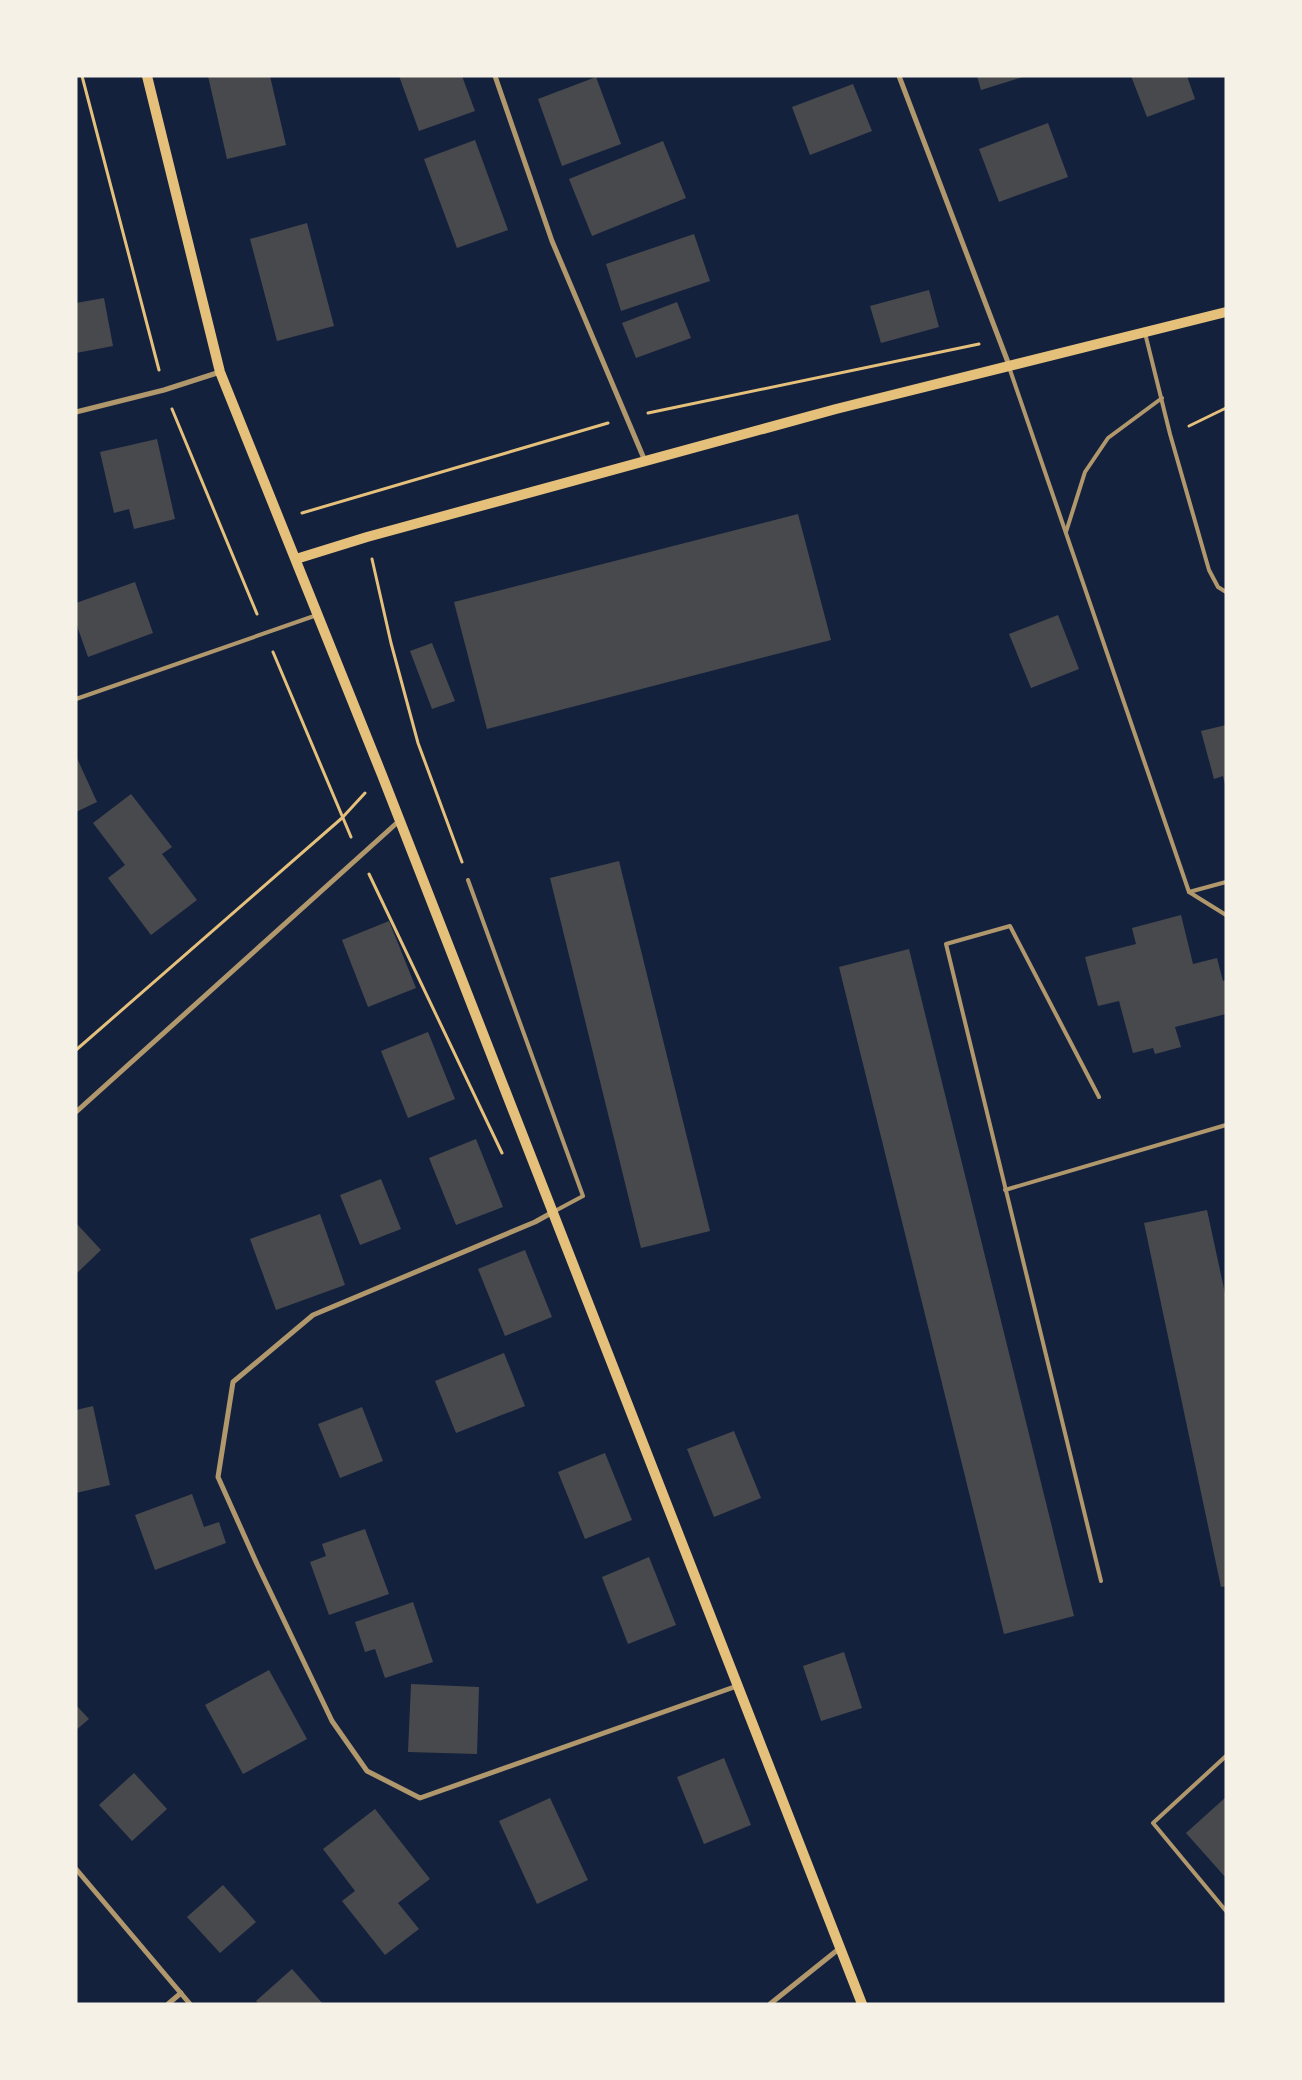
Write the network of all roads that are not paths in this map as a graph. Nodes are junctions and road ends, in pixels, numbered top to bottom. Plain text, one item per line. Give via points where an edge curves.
1 (147, 76) edge
2 (495, 76) edge
3 (899, 76) edge
4 (1226, 312) edge
5 (1145, 333) junction
6 (1009, 365) junction
7 (220, 372) junction
8 (1162, 398) junction
9 (76, 412) edge
10 (645, 461) junction
11 (1066, 532) junction
12 (296, 559) junction
13 (1226, 592) edge
14 (318, 614) junction
15 (76, 699) edge
16 (400, 821) junction
17 (468, 880) road end
18 (1226, 882) edge
19 (1189, 892) junction
20 (1226, 915) edge
21 (1099, 1097) dead end
22 (76, 1112) edge
23 (1226, 1125) edge
24 (1005, 1190) junction
25 (553, 1212) junction
26 (1101, 1581) dead end
27 (738, 1686) junction
28 (1226, 1756) edge
29 (76, 1869) edge
30 (1226, 1911) edge
31 (840, 1948) junction
32 (181, 1993) junction
33 (168, 2004) edge
34 (190, 2004) edge
35 (770, 2004) edge
36 (862, 2004) edge

1 - 7 main road
2 - 10 street via 552,241
3 - 6 street
4 - 5 main road
5 - 6 main road
5 - 8 lane
6 - 10 main road
6 - 11 lane
7 - 9 street
7 - 12 main road
8 - 11 lane via 1108,438 1085,472
8 - 13 lane via 1209,570 1218,587
10 - 12 main road
11 - 19 lane
12 - 14 main road
14 - 15 lane
14 - 16 main road
16 - 22 street
16 - 25 main road
17 - 25 lane via 583,1196
18 - 19 lane
19 - 20 lane
21 - 24 lane via 1010,926 946,944
23 - 24 lane
24 - 26 lane
25 - 27 main road
25 - 27 street via 313,1315 233,1382 218,1477 332,1721 367,1772 420,1798
27 - 31 main road
28 - 30 lane via 1153,1823
29 - 32 street
31 - 35 street
31 - 36 main road
32 - 33 street
32 - 34 street

